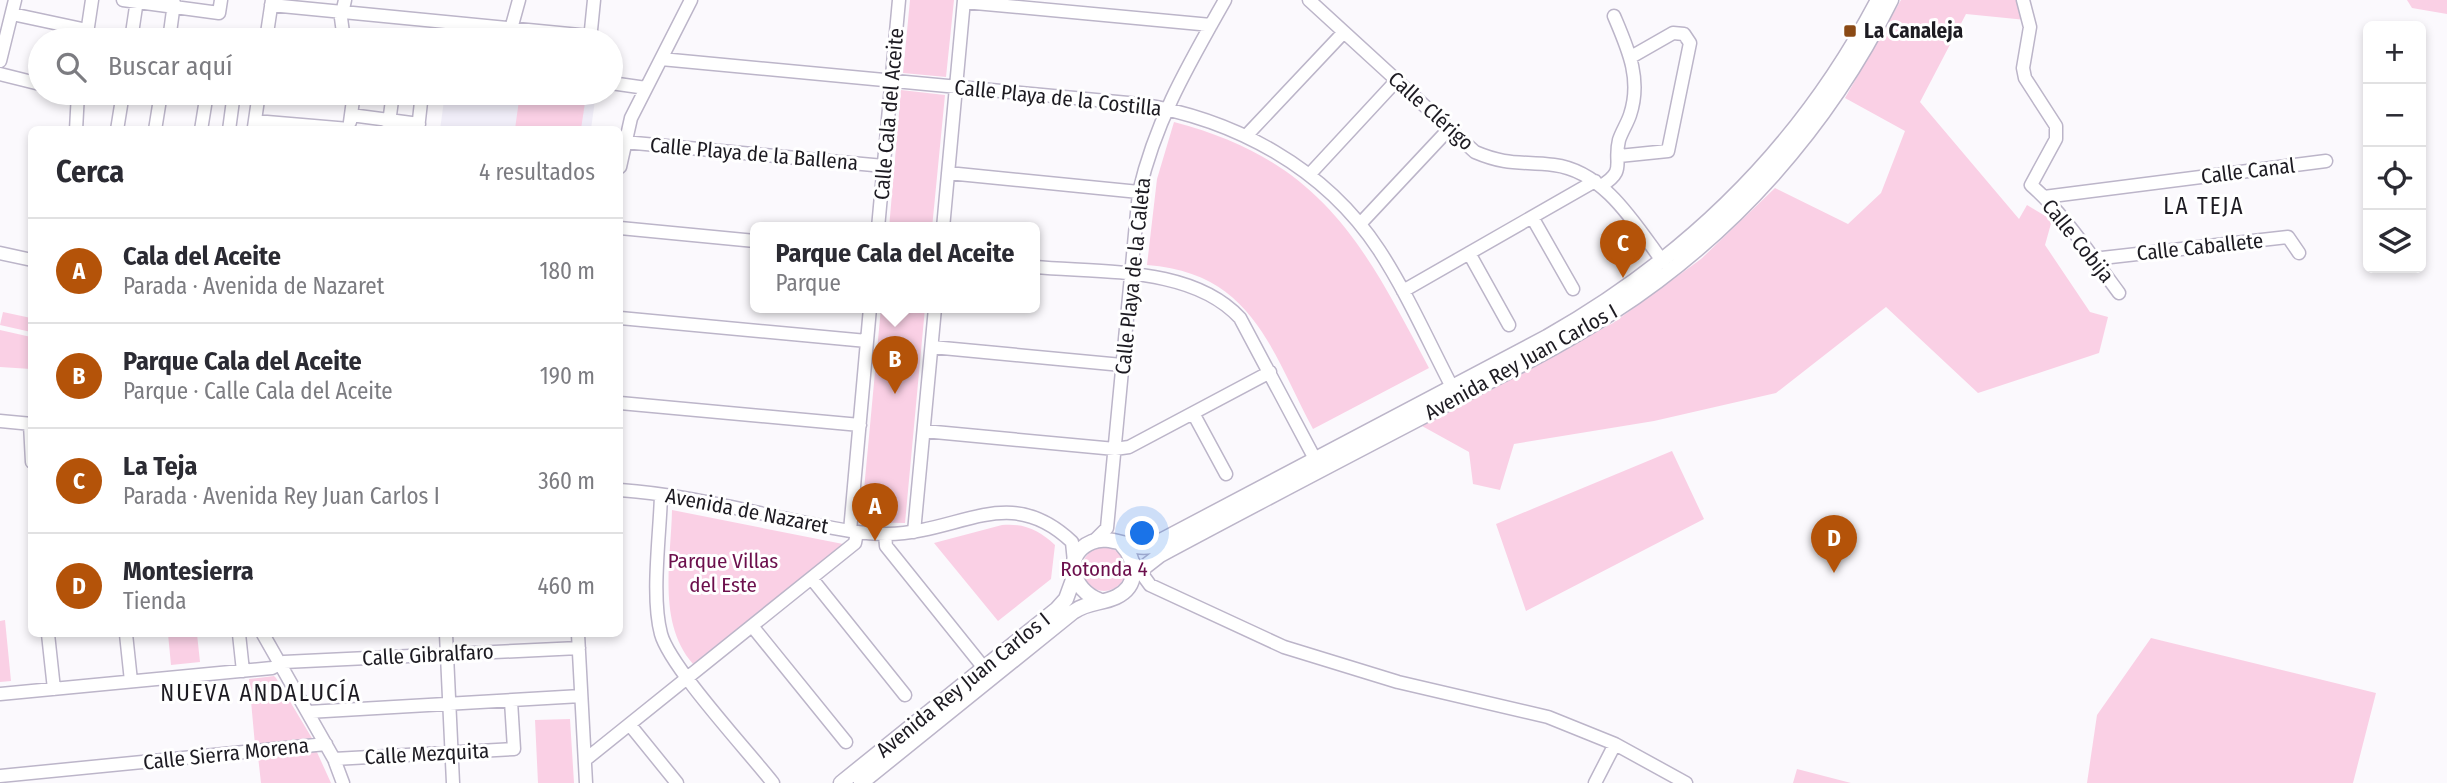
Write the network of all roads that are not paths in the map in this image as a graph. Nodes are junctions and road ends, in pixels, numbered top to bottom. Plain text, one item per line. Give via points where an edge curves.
1 (15, 0) edge
2 (92, 0) edge
3 (122, 0) edge
4 (221, 0) edge
5 (519, 0) edge
6 (593, 0) edge
7 (691, 0) edge
8 (899, 0) edge
9 (1225, 0) edge
10 (1309, 0) edge
11 (1878, 0) edge
12 (1891, 0) edge
13 (2023, 0) edge
14 (137, 1) edge
15 (964, 1) edge
16 (272, 3) edge
17 (174, 4) edge
18 (344, 6) edge
19 (12, 14) junction
20 (1614, 16) dead end
21 (1211, 25) junction
22 (62, 28) edge
23 (88, 28) edge
24 (133, 28) edge
25 (171, 28) edge
26 (268, 28) edge
27 (344, 28) edge
28 (497, 28) edge
29 (512, 28) edge
30 (591, 28) edge
31 (1344, 32) junction
32 (1631, 57) junction
33 (661, 59) junction
34 (0, 61) edge
35 (0, 74) edge
36 (1397, 80) junction
37 (28, 81) edge
38 (892, 81) junction
39 (623, 85) edge
40 (956, 87) junction
41 (646, 88) junction
42 (77, 105) edge
43 (121, 105) edge
44 (159, 105) edge
45 (205, 105) edge
46 (232, 105) edge
47 (257, 105) edge
48 (352, 105) edge
49 (392, 105) edge
50 (421, 105) edge
51 (1165, 108) junction
52 (351, 115) junction
53 (254, 125) edge
54 (389, 125) edge
55 (76, 126) edge
56 (118, 126) edge
57 (156, 126) edge
58 (202, 126) edge
59 (230, 126) edge
60 (278, 126) edge
61 (349, 126) edge
62 (419, 126) edge
63 (1449, 129) junction
64 (1247, 136) junction
65 (624, 142) junction
66 (623, 148) edge
67 (1619, 156) junction
68 (2326, 161) dead end
69 (884, 166) junction
70 (948, 173) junction
71 (1308, 175) junction
72 (1598, 184) junction
73 (1139, 192) junction
74 (2044, 197) junction
75 (1532, 217) junction
76 (879, 222) edge
77 (944, 222) edge
78 (1360, 224) junction
79 (623, 228) edge
80 (750, 241) edge
81 (0, 253) edge
82 (1469, 253) junction
83 (2299, 253) dead end
84 (28, 259) edge
85 (2093, 259) junction
86 (1663, 262) junction
87 (1040, 267) edge
88 (1130, 276) junction
89 (1573, 289) dead end
90 (1403, 291) junction
91 (2119, 293) dead end
92 (870, 313) edge
93 (935, 313) edge
94 (623, 318) edge
95 (1509, 325) dead end
96 (867, 341) junction
97 (932, 347) junction
98 (1122, 365) junction
99 (1270, 372) junction
100 (1452, 387) junction
101 (623, 403) edge
102 (1193, 413) junction
103 (0, 422) edge
104 (28, 424) edge
105 (860, 425) junction
106 (924, 431) junction
107 (1115, 449) junction
108 (1315, 459) junction
109 (1226, 474) dead end
110 (623, 490) edge
111 (661, 495) junction
112 (1107, 528) junction
113 (853, 531) junction
114 (914, 532) junction
115 (886, 534) junction
116 (1093, 541) junction
117 (1072, 542) junction
118 (1120, 544) junction
119 (1074, 570) junction
120 (1133, 575) junction
121 (811, 579) junction
122 (1150, 586) junction
123 (1099, 600) junction
124 (752, 626) junction
125 (48, 637) edge
126 (126, 637) edge
127 (239, 637) edge
128 (264, 637) edge
129 (446, 637) edge
130 (578, 637) edge
131 (579, 649) junction
132 (447, 654) junction
133 (278, 665) junction
134 (984, 667) junction
135 (243, 671) junction
136 (688, 677) junction
137 (131, 681) junction
138 (54, 689) junction
139 (0, 694) edge
140 (905, 695) dead end
141 (581, 696) junction
142 (511, 701) junction
143 (449, 704) junction
144 (308, 712) junction
145 (630, 725) junction
146 (846, 742) dead end
147 (326, 744) junction
148 (1615, 744) junction
149 (452, 752) junction
150 (334, 759) junction
151 (585, 760) junction
152 (0, 776) edge
153 (343, 783) edge
154 (453, 783) edge
155 (586, 783) edge
156 (677, 783) edge
157 (773, 783) edge
158 (841, 783) edge
159 (861, 783) edge
160 (1595, 783) edge
161 (1686, 783) edge

1 - 19 street
2 - 23 street
3 - 14 street
4 - 17 street via 219,13
5 - 29 street
6 - 30 street
7 - 33 street
8 - 38 street, Calle Cala del Aceite
9 - 21 street, Calle Playa de la Caleta
10 - 31 street, Calle Clérigo
11 - 86 main road, Avenida Rey Juan Carlos I via 1825,89 1780,148 1732,201
12 - 120 main road, Avenida Rey Juan Carlos I via 1851,73 1799,145 1739,212 1661,278 1583,331 1160,555
13 - 74 street, Calle Cobija via 2030,27 2025,78 2056,126 2056,139 2031,185
14 - 17 street
14 - 24 street
15 - 21 street
15 - 40 street
16 - 18 street
16 - 26 street
17 - 25 street
18 - 27 street
18 - 28 street
19 - 22 street
19 - 34 street
20 - 32 street
21 - 51 street, Calle Playa de la Caleta
31 - 36 street, Calle Clérigo
31 - 64 street
32 - 67 street via 1635,93
32 - 67 street via 1673,33 1684,34 1690,43 1668,151
33 - 38 street, Calle Playa de la Costilla
33 - 41 street
35 - 37 street
36 - 63 street, Calle Clérigo
36 - 71 street
38 - 40 street, Calle Playa de la Costilla
38 - 69 street, Calle Cala del Aceite
39 - 41 street
40 - 51 street, Calle Playa de la Costilla
40 - 70 street
41 - 65 street
42 - 55 street
43 - 56 street
44 - 57 street
45 - 58 street
46 - 59 street
47 - 53 street
48 - 52 street
49 - 54 street
50 - 62 street
51 - 64 street, Calle Playa de la Costilla
51 - 73 street, Calle Playa de la Caleta
52 - 54 street
52 - 61 street
53 - 60 street
63 - 72 street, Calle Clérigo via 1475,152 1499,162 1553,164
63 - 78 street
64 - 71 street, Calle Playa de la Costilla
65 - 66 street
65 - 69 street, Calle Playa de la Ballena
67 - 72 street via 1614,178
68 - 74 street, Calle Canal
69 - 76 street, Calle Cala del Aceite
70 - 73 street
70 - 77 street
71 - 78 street, Calle Playa de la Costilla
72 - 75 street
72 - 86 street, Calle Clérigo
73 - 88 street, Calle Playa de la Caleta
74 - 85 street, Calle Cobija
75 - 82 street
75 - 89 street
78 - 90 street, Calle Playa de la Costilla
79 - 80 street
81 - 84 street
82 - 90 street
82 - 95 street
83 - 85 street, Calle Caballete via 2288,237
85 - 91 street, Calle Cobija
86 - 100 main road, Avenida Rey Juan Carlos I via 1576,320
87 - 88 street
88 - 98 street, Calle Playa de la Caleta
88 - 99 street via 1171,279 1202,288 1225,302 1240,318
90 - 100 street, Calle Playa de la Costilla
92 - 96 street
93 - 97 street
94 - 96 street
96 - 105 street
97 - 98 street
97 - 106 street
98 - 107 street, Calle Playa de la Caleta
99 - 102 street
99 - 108 street
100 - 108 main road, Avenida Rey Juan Carlos I
101 - 105 street
102 - 107 street via 1129,447
102 - 109 street
103 - 104 street
105 - 113 street
106 - 107 street
106 - 114 street
107 - 112 street, Calle Playa de la Caleta
108 - 118 main road, Avenida Rey Juan Carlos I via 1151,546
110 - 111 street, Avenida de Nazaret
111 - 113 street, Avenida de Nazaret
111 - 136 street via 659,623 667,650
112 - 116 street
112 - 118 street
113 - 115 street, Avenida de Nazaret
113 - 121 street via 855,543
114 - 115 street, Avenida de Nazaret
114 - 117 street, Avenida de Nazaret via 1015,511 1043,519
115 - 134 street via 886,546
116 - 117 street
116 - 118 main road, Avenida Rey Juan Carlos I
116 - 119 main road, Avenida Rey Juan Carlos I via 1077,553
117 - 119 street
118 - 120 main road
119 - 123 main road via 1081,590
119 - 134 main road, Avenida Rey Juan Carlos I via 1066,599 1057,609
120 - 122 street
120 - 122 street
120 - 123 main road, Avenida Rey Juan Carlos I via 1118,596
121 - 124 street
121 - 140 street
122 - 148 street via 1284,647 1340,666 1548,718
123 - 159 main road, Avenida Rey Juan Carlos I via 1073,612
124 - 136 street
124 - 146 street
125 - 138 street
126 - 137 street
127 - 135 street
128 - 133 street
129 - 132 street
130 - 131 street
131 - 132 street, Calle Gibralfaro
131 - 141 street
132 - 133 street, Calle Gibralfaro
132 - 143 street
133 - 135 street, Calle Gibralfaro
133 - 144 street
134 - 158 main road, Avenida Rey Juan Carlos I
135 - 137 street, Calle Gibralfaro
136 - 145 street
136 - 157 street
137 - 138 street, Calle Gibralfaro
138 - 139 street, Calle Gibralfaro
141 - 142 street
141 - 151 street
142 - 143 street
142 - 149 street, Calle Mezquita via 514,749
143 - 144 street
143 - 149 street
144 - 147 street
145 - 151 street
145 - 156 street
147 - 150 street
147 - 152 street, Calle Sierra Morena
148 - 160 street
148 - 161 street
149 - 150 street, Calle Mezquita
149 - 154 street
150 - 153 street
151 - 155 street

